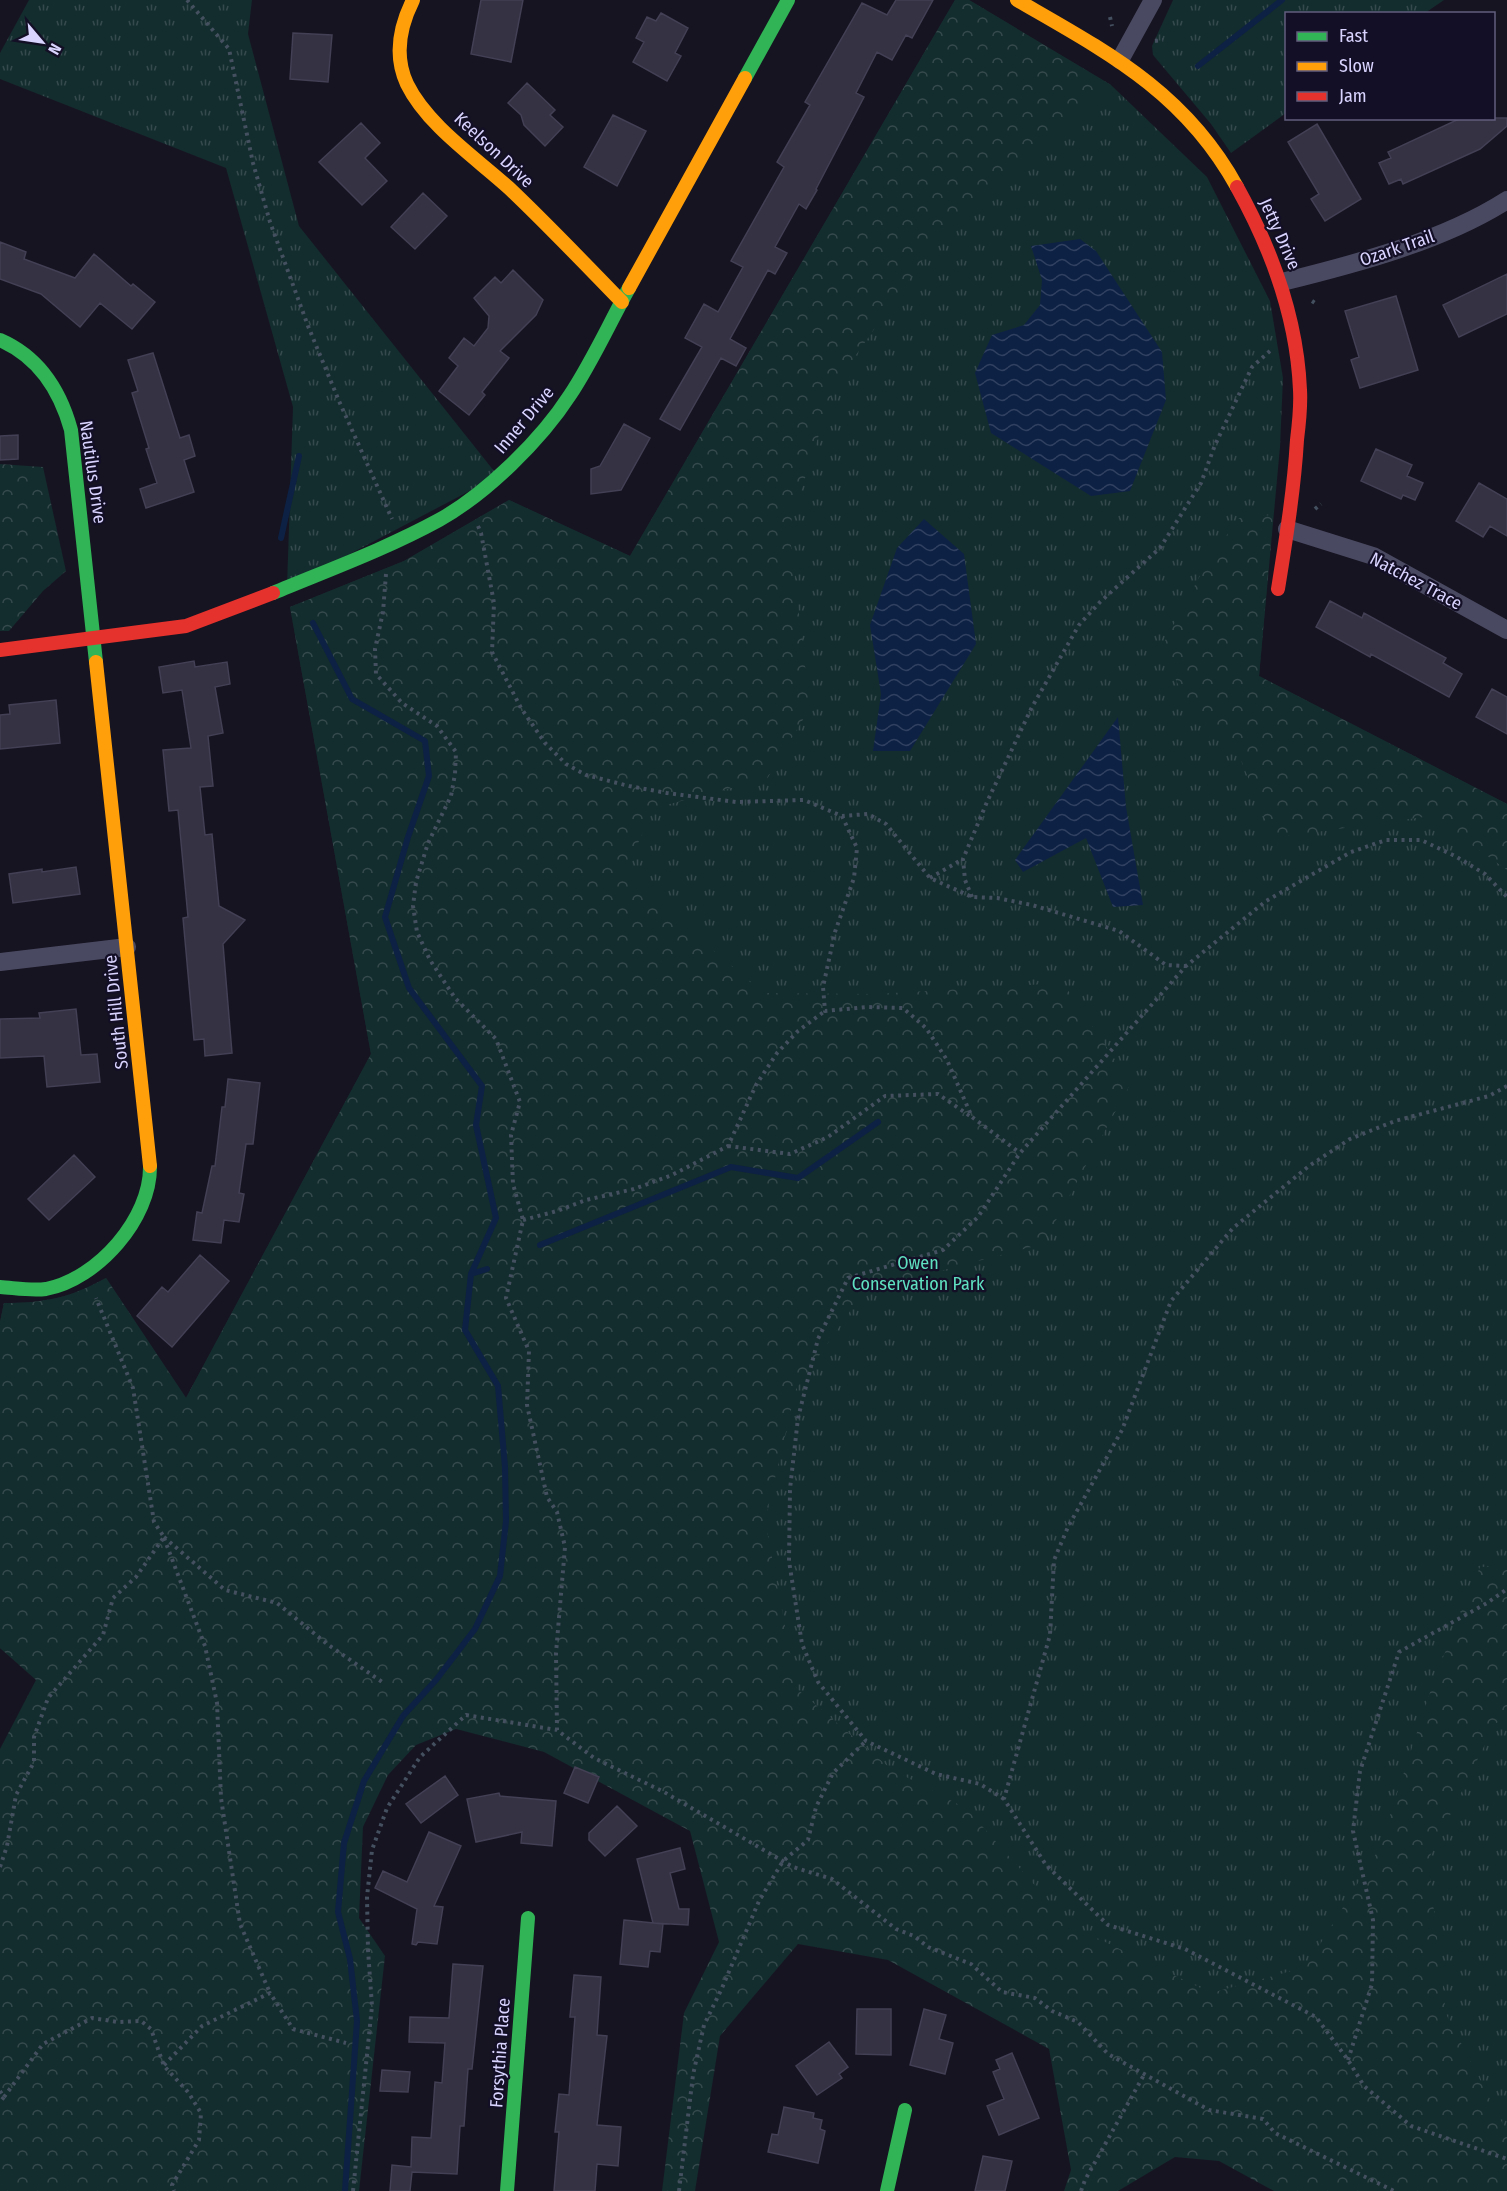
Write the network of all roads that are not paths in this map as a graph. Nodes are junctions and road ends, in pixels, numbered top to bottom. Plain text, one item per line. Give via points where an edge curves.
1 (413, 0) edge
2 (788, 0) edge
3 (1017, 0) edge
4 (1153, 0) edge
5 (1120, 60) junction
6 (1507, 200) edge
7 (1282, 282) junction
8 (622, 302) junction
9 (0, 340) edge
10 (1287, 529) junction
11 (1278, 589) dead end
12 (1507, 630) edge
13 (95, 637) junction
14 (0, 650) edge
15 (127, 947) junction
16 (0, 962) edge
17 (0, 1287) edge
18 (528, 1918) dead end
19 (905, 2110) dead end
20 (507, 2191) edge
21 (887, 2191) edge

1 - 8 street, Keelson Drive via 400,34 401,64 408,85 426,111 543,220
2 - 8 street, Inner Drive
3 - 5 street, Jetty Drive
4 - 5 street
5 - 7 street, Jetty Drive via 1176,107 1223,165 1247,205
6 - 7 street, Ozark Trail via 1488,212 1380,255
7 - 10 street, Jetty Drive via 1296,345 1300,392 1296,476
8 - 13 street, Inner Drive via 570,395 546,426 470,500 441,519 255,601 186,626
9 - 13 street, Nautilus Drive via 18,348 52,382 68,415
10 - 11 street, Jetty Drive
10 - 12 street, Natchez Trace via 1373,556
13 - 14 street, Inner Drive
13 - 15 street, South Hill Drive
15 - 16 street
15 - 17 street, South Hill Drive via 148,1132 148,1191 130,1229 104,1260 88,1271 49,1288
18 - 20 street, Forsythia Place
19 - 21 street

